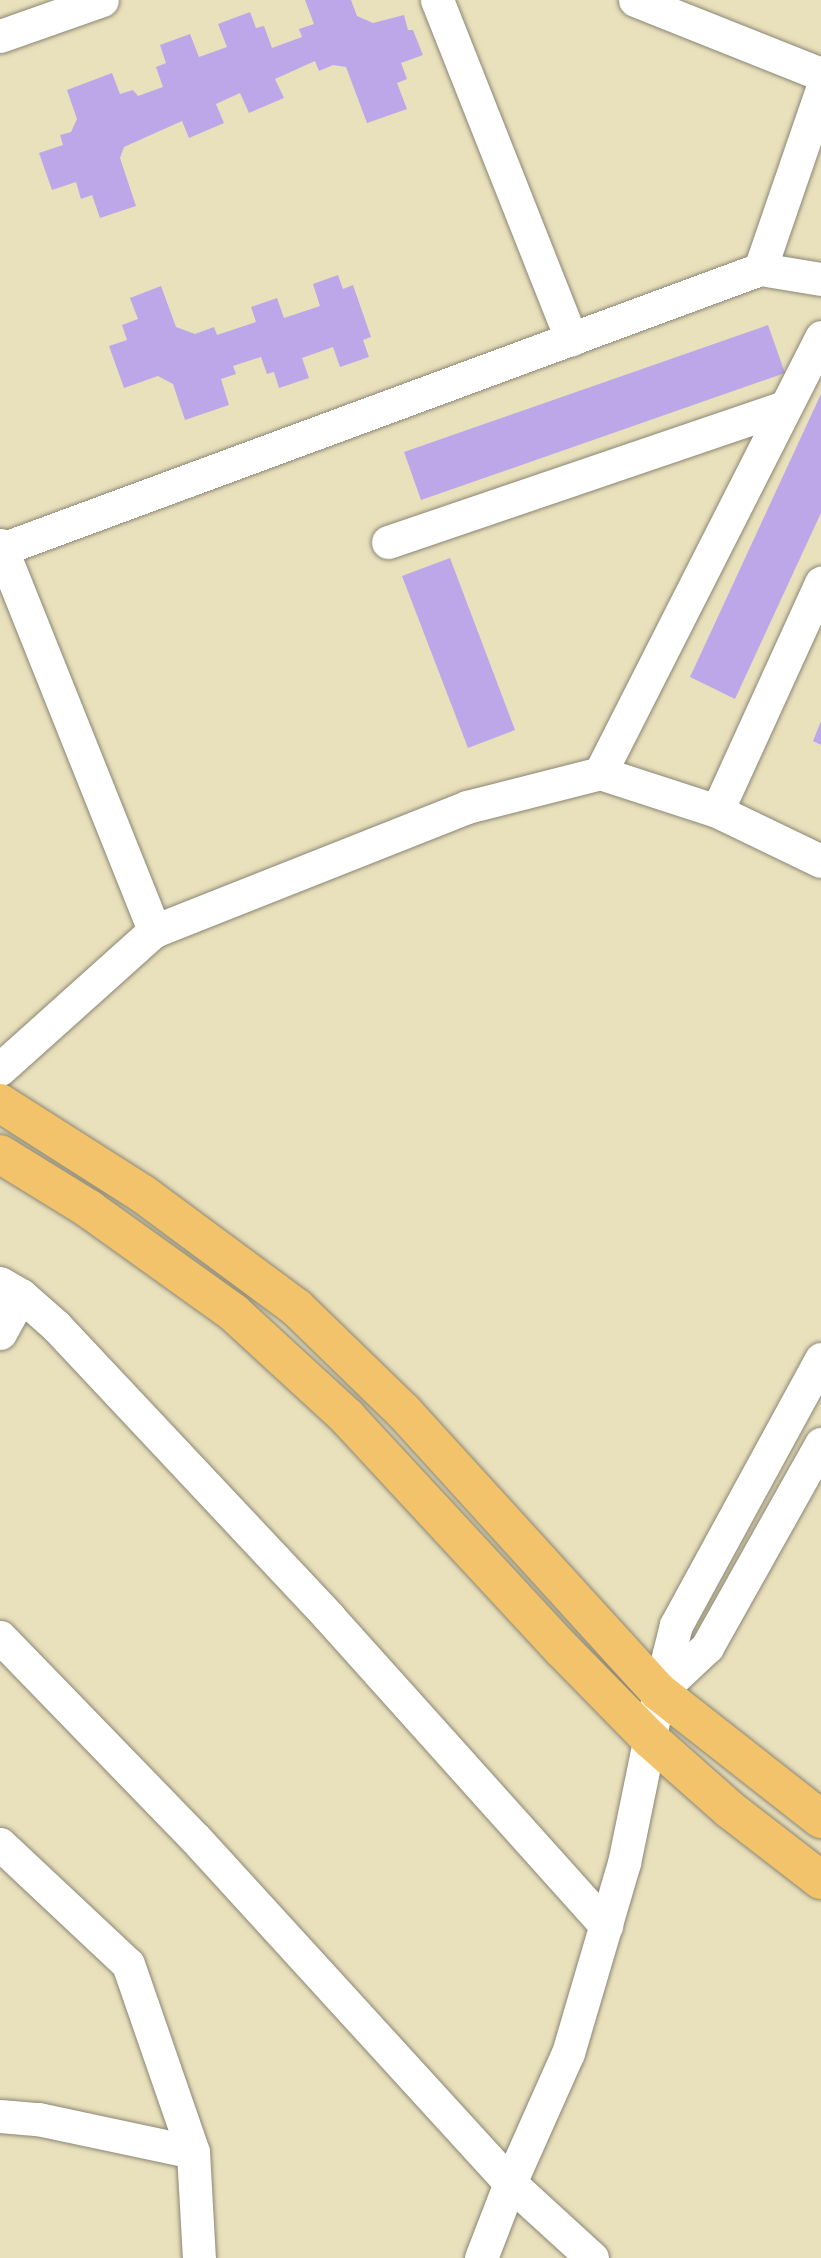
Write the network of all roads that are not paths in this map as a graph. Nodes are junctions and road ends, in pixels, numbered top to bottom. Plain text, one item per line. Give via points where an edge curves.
1 (102, 0) edge
2 (437, 0) edge
3 (635, 0) edge
4 (0, 36) edge
5 (821, 74) edge
6 (821, 92) edge
7 (760, 269) junction
8 (821, 279) edge
9 (821, 337) edge
10 (571, 339) junction
11 (785, 407) junction
12 (388, 542) dead end
13 (1, 547) edge
14 (821, 583) edge
15 (600, 773) junction
16 (717, 811) junction
17 (821, 861) edge
18 (154, 931) junction
19 (0, 1069) edge
20 (0, 1103) edge
21 (0, 1154) edge
22 (11, 1289) edge
23 (0, 1333) edge
24 (821, 1359) edge
25 (821, 1444) edge
26 (0, 1637) edge
27 (659, 1692) junction
28 (650, 1739) junction
29 (821, 1819) edge
30 (0, 1844) edge
31 (821, 1880) edge
32 (606, 1926) junction
33 (0, 2116) edge
34 (193, 2152) junction
35 (510, 2183) junction
36 (199, 2258) edge
37 (481, 2258) edge
38 (592, 2258) edge

1 - 4 street
2 - 10 street
3 - 5 street
6 - 7 street
7 - 8 street
7 - 10 street
9 - 11 street
10 - 13 street
11 - 12 street
11 - 15 street
13 - 18 street
14 - 16 street
15 - 16 street
15 - 18 street via 467,807
16 - 17 street
18 - 19 street
20 - 27 main road via 143,1194 297,1308 404,1412
21 - 28 main road via 89,1209 244,1323 347,1417
22 - 23 street
22 - 32 street via 55,1326 329,1617
24 - 27 street via 677,1625
25 - 27 street via 707,1647
26 - 35 street via 195,1838
27 - 28 street
27 - 29 main road
28 - 31 main road via 729,1809
28 - 32 street
30 - 34 street via 128,1964
32 - 35 street via 568,2053
33 - 34 street via 38,2119
34 - 36 street
35 - 37 street
35 - 38 street

